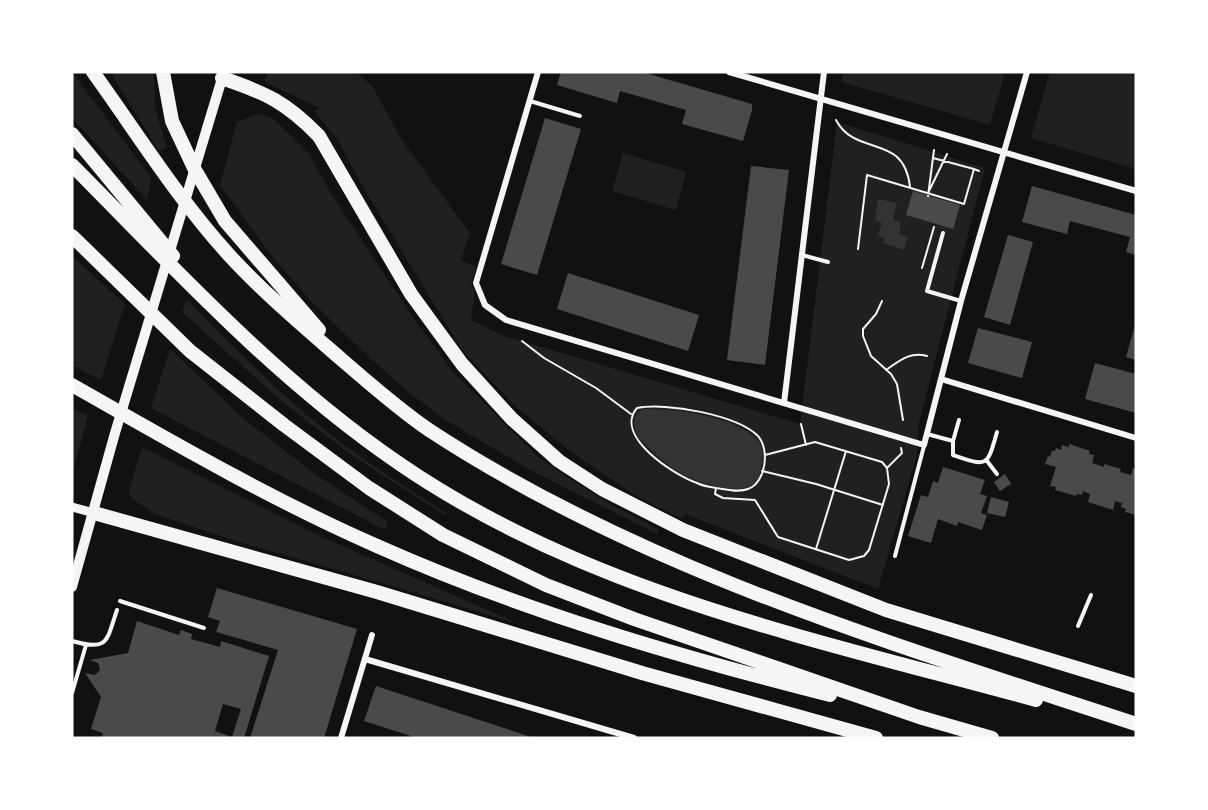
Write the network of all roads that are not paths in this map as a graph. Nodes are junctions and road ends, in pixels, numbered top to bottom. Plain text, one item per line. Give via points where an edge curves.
1 (93, 72) edge
2 (163, 72) edge
3 (538, 72) edge
4 (729, 72) edge
5 (824, 72) edge
6 (1027, 72) edge
7 (223, 75) edge
8 (821, 99) junction
9 (530, 101) junction
10 (580, 116) dead end
11 (72, 134) edge
12 (1004, 152) junction
13 (72, 165) edge
14 (1136, 191) edge
15 (944, 233) dead end
16 (72, 236) edge
17 (802, 255) junction
18 (828, 262) dead end
19 (961, 301) junction
20 (218, 311) junction
21 (356, 372) junction
22 (941, 379) junction
23 (72, 385) edge
24 (72, 395) edge
25 (784, 403) junction
26 (959, 420) dead end
27 (149, 429) junction
28 (997, 432) dead end
29 (927, 434) junction
30 (1136, 438) edge
31 (953, 441) junction
32 (924, 445) junction
33 (987, 461) junction
34 (997, 474) dead end
35 (72, 507) edge
36 (94, 513) junction
37 (895, 556) dead end
38 (72, 587) edge
39 (1090, 595) dead end
40 (120, 601) dead end
41 (117, 610) dead end
42 (1078, 626) dead end
43 (204, 628) dead end
44 (372, 635) dead end
45 (72, 641) edge
46 (86, 645) junction
47 (365, 659) junction
48 (1136, 686) edge
49 (72, 693) edge
50 (919, 717) junction
51 (1136, 725) edge
52 (342, 738) edge
53 (634, 738) edge
54 (876, 738) edge
55 (992, 738) edge

1 - 21 highway via 190,209 230,256
2 - 21 highway via 172,121 225,222
3 - 9 street
4 - 8 street
5 - 8 street
6 - 12 street
7 - 36 main road
7 - 48 highway via 279,100 319,136 411,294 462,364 512,420 559,461 602,489 683,530 886,610
8 - 12 street
8 - 17 street
9 - 10 lane
9 - 25 street via 476,283 485,305 506,320
11 - 20 highway
12 - 14 street
12 - 19 street
13 - 20 highway
15 - 19 lane via 927,291
16 - 50 highway via 190,351 369,488 443,535 546,585 634,619
17 - 18 lane
17 - 25 street
19 - 22 street
20 - 51 highway via 314,399 398,463 474,509 572,558 762,624
21 - 51 highway via 427,429 481,462 543,498 651,550 856,631
22 - 29 street
22 - 30 street
23 - 27 highway
24 - 27 highway
25 - 32 street
26 - 31 lane
27 - 50 highway via 355,536 495,593 623,638 731,670
28 - 33 lane
29 - 31 lane
29 - 32 street
31 - 33 lane via 953,455 977,463
32 - 37 lane
33 - 34 lane
35 - 36 street
36 - 38 main road
36 - 54 highway
39 - 42 lane
40 - 43 lane
41 - 46 lane via 105,642
44 - 47 street
45 - 46 lane
46 - 49 lane
47 - 52 street
47 - 53 street
50 - 55 highway

